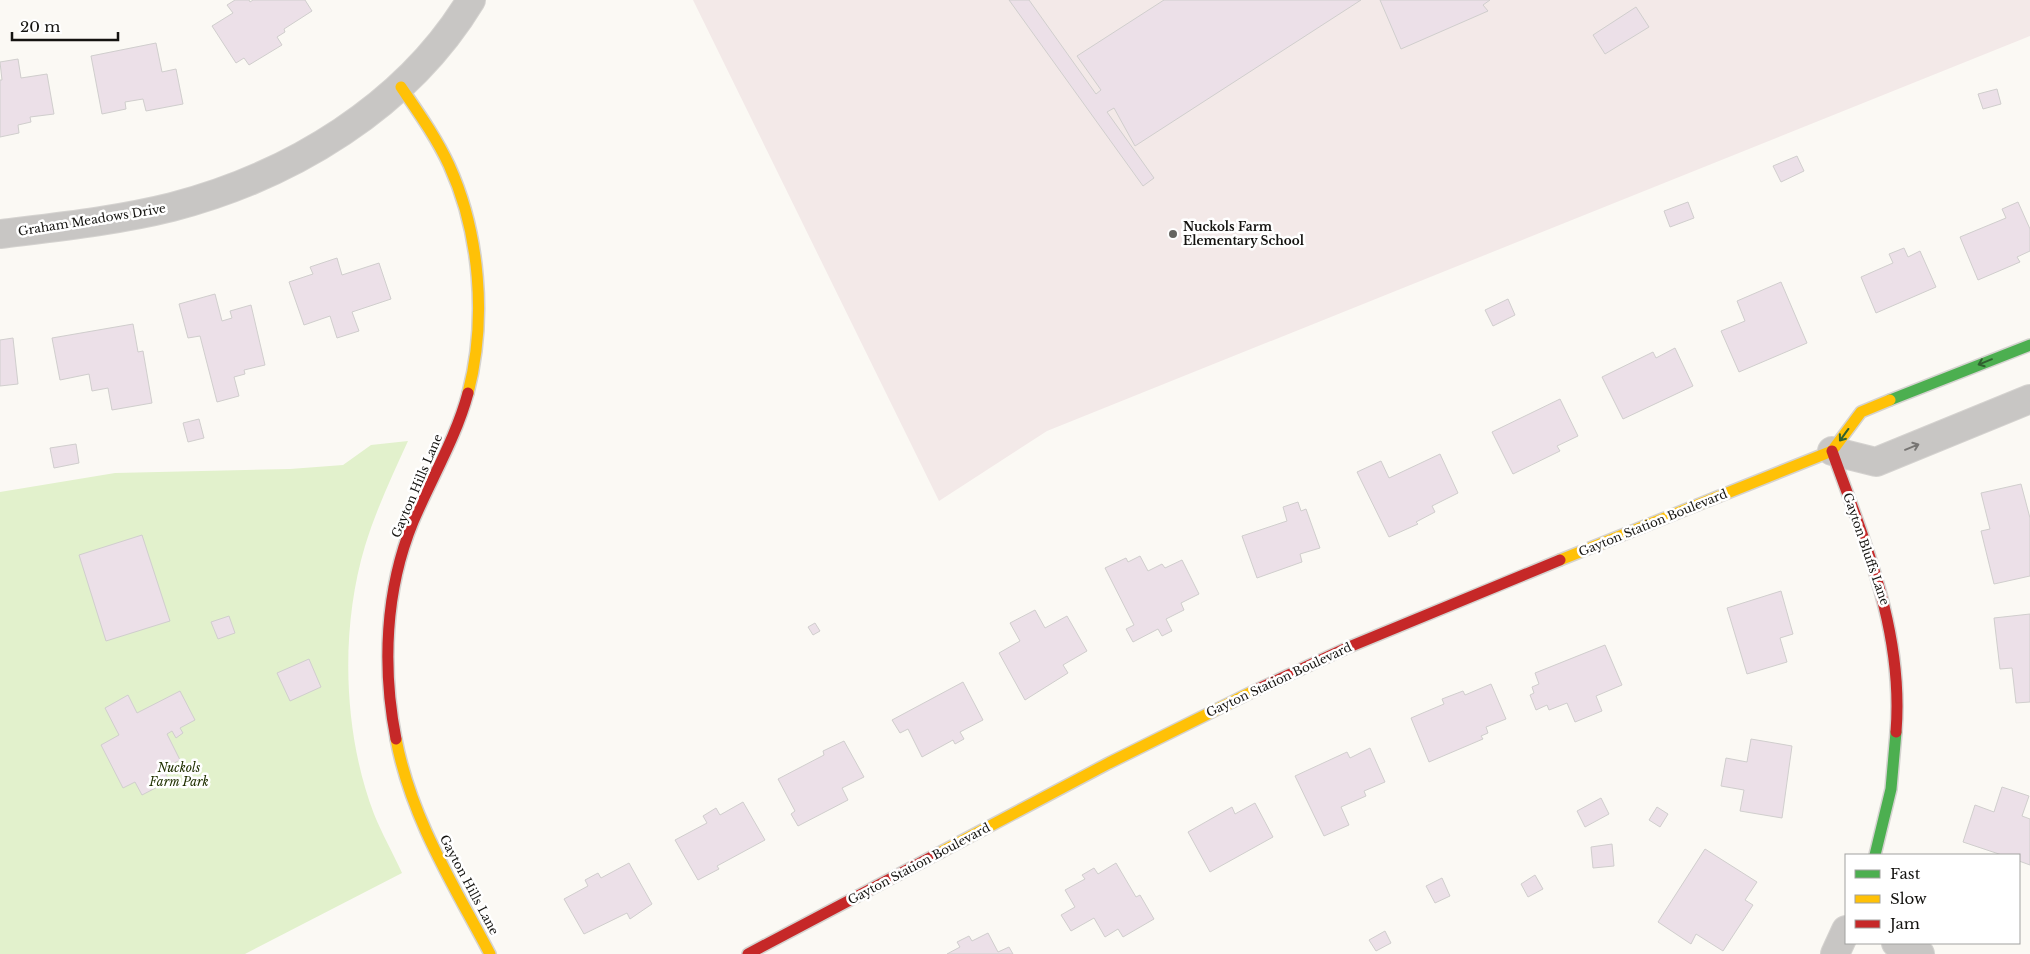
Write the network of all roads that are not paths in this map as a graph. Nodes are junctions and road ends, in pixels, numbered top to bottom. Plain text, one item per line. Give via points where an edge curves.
1 (471, 0) edge
2 (401, 87) junction
3 (0, 234) edge
4 (2030, 344) edge
5 (2030, 400) edge
6 (1832, 451) junction
7 (1875, 854) edge
8 (1845, 932) edge
9 (1898, 944) edge
10 (490, 954) edge
11 (748, 954) edge
12 (1835, 954) edge
13 (1920, 954) edge

1 - 2 street, Graham Meadows Drive via 432,55
2 - 3 street, Graham Meadows Drive via 366,116 316,147 230,188 173,207
2 - 10 street, Gayton Hills Lane via 451,169 465,213 477,270 478,304 473,365 462,416 412,526 400,564 389,627 390,710 412,799 434,852
4 -> 6 street via 1861,412
6 -> 5 street via 1876,462
6 - 7 street, Gayton Bluffs Lane via 1878,579 1890,631 1898,704 1890,789
6 - 11 street, Gayton Station Boulevard via 1349,647 1109,764
8 - 12 street
9 - 13 street

